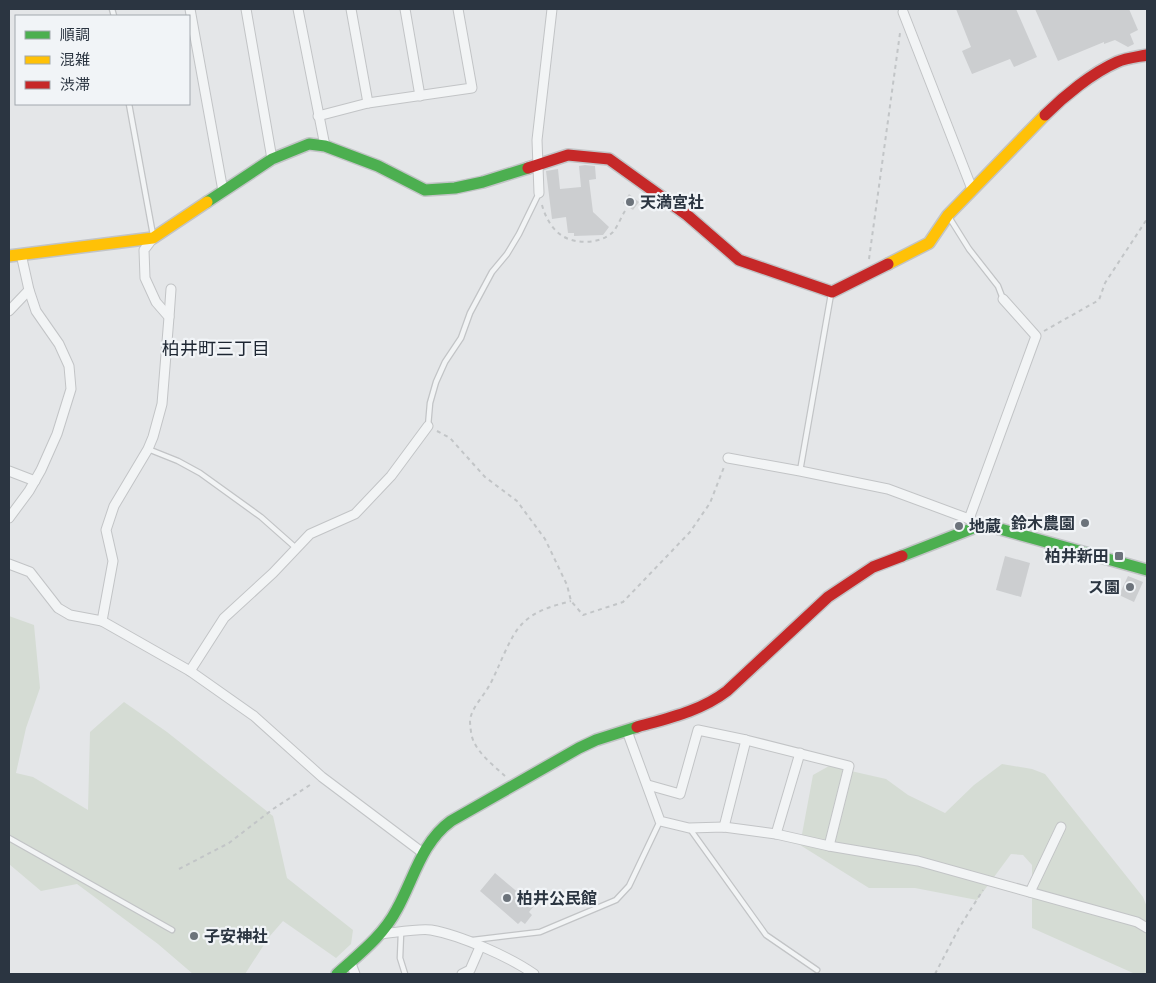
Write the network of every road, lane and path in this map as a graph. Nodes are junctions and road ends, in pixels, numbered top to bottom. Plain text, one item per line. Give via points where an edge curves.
1 (190, 9) edge
2 (246, 9) edge
3 (298, 9) edge
4 (351, 9) edge
5 (404, 9) edge
6 (458, 9) edge
7 (552, 9) edge
8 (902, 12) dead end
9 (900, 31) dead end
10 (1147, 55) edge
11 (420, 96) junction
12 (368, 103) junction
13 (129, 105) edge
14 (318, 116) junction
15 (325, 146) junction
16 (272, 159) junction
17 (537, 164) junction
18 (972, 189) junction
19 (223, 191) junction
20 (539, 193) junction
21 (624, 211) dead end
22 (948, 215) junction
23 (1147, 219) edge
24 (153, 238) junction
25 (21, 254) junction
26 (9, 256) edge
27 (867, 276) junction
28 (170, 289) dead end
29 (30, 290) junction
30 (832, 292) junction
31 (1002, 299) joint
32 (9, 311) edge
33 (169, 317) junction
34 (1036, 336) junction
35 (428, 426) junction
36 (148, 449) junction
37 (728, 458) joint
38 (800, 471) junction
39 (9, 472) edge
40 (35, 481) junction
41 (9, 518) edge
42 (973, 523) junction
43 (296, 548) junction
44 (9, 564) edge
45 (1147, 570) edge
46 (571, 600) junction
47 (102, 622) junction
48 (190, 672) junction
49 (627, 731) junction
50 (746, 740) junction
51 (800, 753) junction
52 (322, 777) junction
53 (648, 784) junction
54 (515, 785) junction
55 (660, 821) junction
56 (724, 827) junction
57 (1061, 827) dead end
58 (689, 828) junction
59 (776, 834) junction
60 (9, 838) edge
61 (829, 846) junction
62 (423, 853) junction
63 (179, 870) dead end
64 (988, 882) junction
65 (1030, 892) junction
66 (1147, 928) edge
67 (172, 930) dead end
68 (401, 933) junction
69 (380, 934) junction
70 (466, 941) junction
71 (480, 947) junction
72 (350, 960) junction
73 (817, 970) dead end
74 (337, 974) edge
75 (355, 974) edge
76 (405, 974) edge
77 (462, 974) edge
78 (534, 974) edge
79 (935, 974) edge

1 - 19 street
2 - 16 street
3 - 14 street
4 - 12 street
5 - 11 street
6 - 11 street via 472,88
7 - 17 street
8 - 18 street
9 - 27 path
10 - 18 street via 1118,61 1059,101
11 - 12 street
12 - 14 street
13 - 24 lane
14 - 15 street
15 - 16 street via 309,144
15 - 17 street via 378,166 426,190 483,182
16 - 19 street
17 - 20 street
17 - 30 street via 568,155 609,159 687,215 738,260
18 - 22 street
19 - 24 street
20 - 21 path via 551,226 561,236 576,241 602,240 613,231
20 - 35 lane via 519,234 492,272 461,338 445,362 430,403
22 - 27 street via 930,243
22 - 31 lane via 998,286
23 - 34 path via 1106,283 1099,300
24 - 25 street
24 - 33 street via 144,250 145,278 156,302
25 - 26 street
25 - 29 street
27 - 30 street
28 - 33 street
29 - 32 street
29 - 40 street via 36,312 59,344 69,366 71,389 57,434
30 - 38 lane
31 - 34 street
33 - 36 street via 162,404
34 - 42 street
35 - 43 street via 391,476 355,514 310,534
35 - 46 path via 450,438 485,477 517,501 545,539 568,585
36 - 43 lane via 200,473 261,517
36 - 47 street via 114,506 106,530 113,561
37 - 38 street
37 - 46 path via 710,503 690,532 623,602 584,615
38 - 42 street via 888,489
39 - 40 street
40 - 41 street
42 - 45 street
42 - 49 street via 853,579 828,597 714,700 700,708
43 - 48 street via 274,573 224,618
44 - 47 street via 30,572 58,608 70,615
46 - 54 path via 548,607 521,624 470,719 474,742 489,762
47 - 48 street
48 - 52 street via 254,716
49 - 53 street
49 - 54 street via 579,748
50 - 51 street
50 - 53 street via 698,730 680,794
50 - 56 street
51 - 59 street
51 - 61 street via 849,766
52 - 62 street
52 - 63 path via 272,809 228,843
53 - 55 street
54 - 62 street via 440,829
55 - 58 street
55 - 70 lane via 629,886 616,900 540,932
56 - 58 street
56 - 59 street
57 - 65 street
58 - 73 lane via 766,935
59 - 61 street
60 - 67 lane
61 - 64 street via 918,861
62 - 69 street via 397,910
64 - 65 street
64 - 79 path
65 - 66 street via 1137,922
68 - 69 street
68 - 70 street via 430,930
68 - 76 lane via 400,958
69 - 72 street
70 - 71 street
71 - 77 street via 470,970
71 - 78 street
72 - 74 street
72 - 75 street

